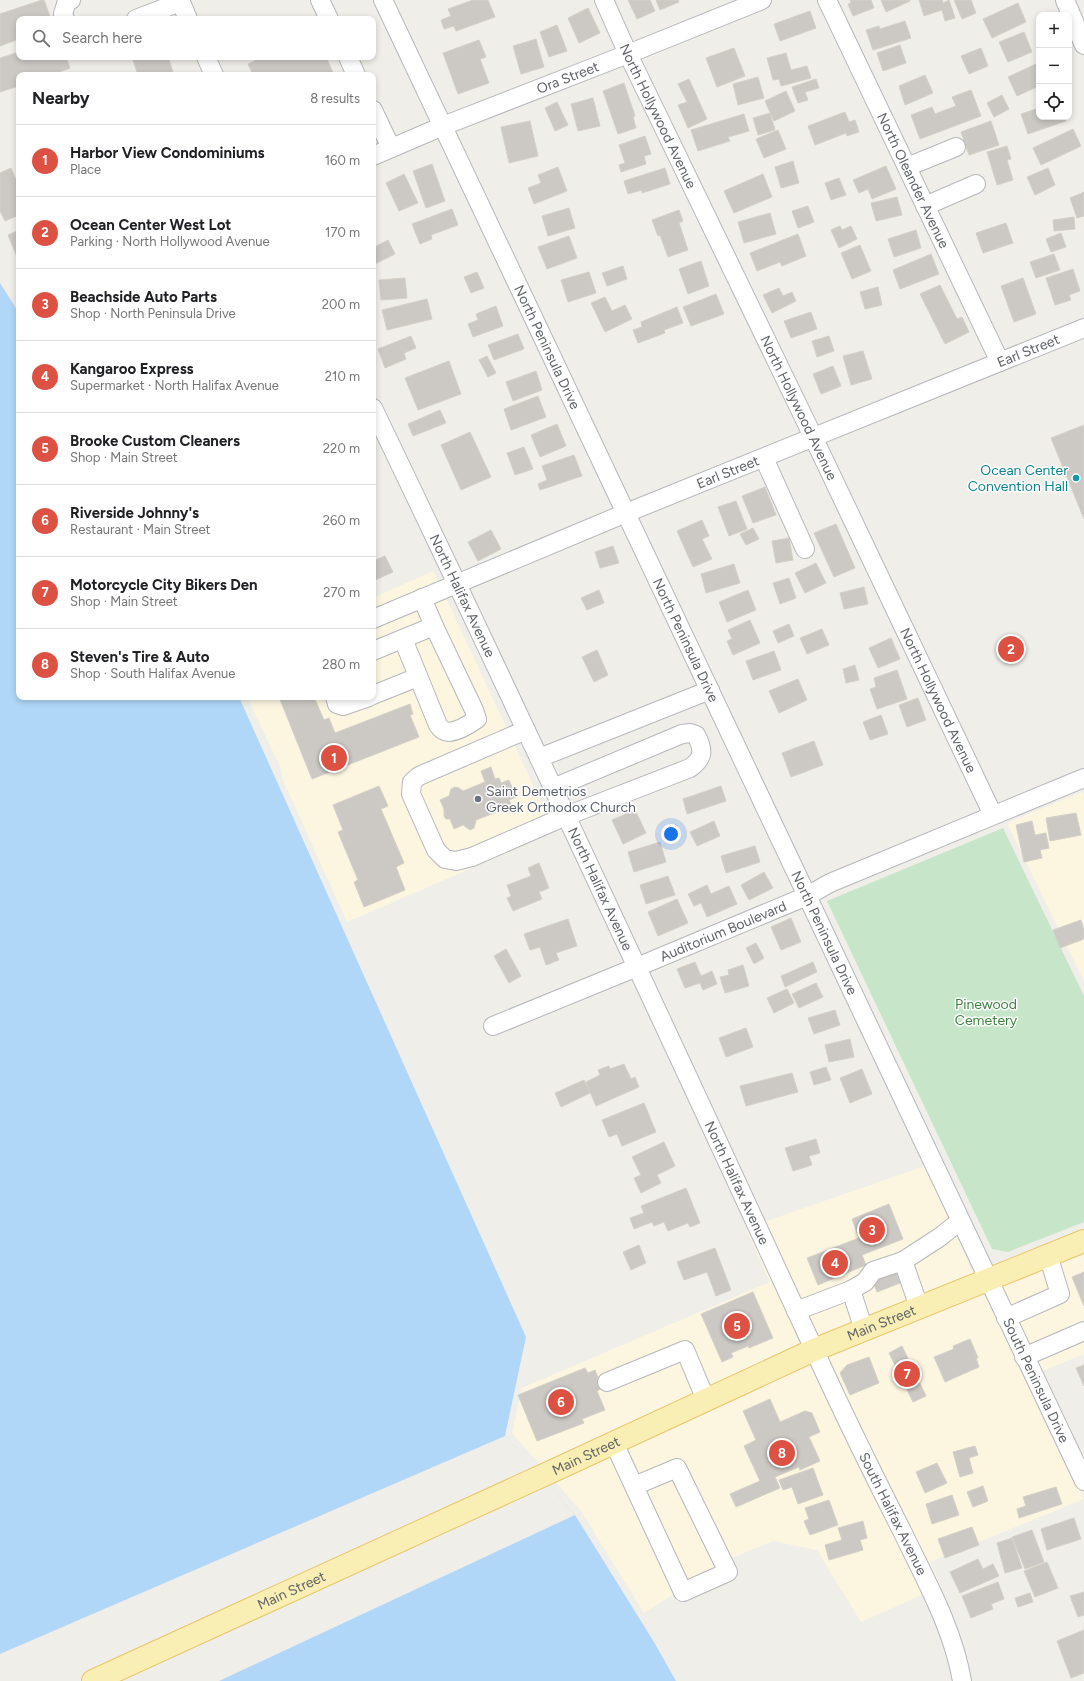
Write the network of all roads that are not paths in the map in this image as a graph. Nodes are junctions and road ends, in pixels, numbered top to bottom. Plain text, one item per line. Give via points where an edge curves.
1 (71, 0) edge
2 (320, 0) edge
3 (383, 0) edge
4 (604, 0) edge
5 (762, 0) edge
6 (827, 0) edge
7 (1065, 0) edge
8 (180, 1) edge
9 (64, 16) edge
10 (143, 16) edge
11 (187, 16) edge
12 (328, 16) edge
13 (1084, 46) edge
14 (628, 54) junction
15 (207, 60) edge
16 (349, 60) edge
17 (213, 72) edge
18 (355, 72) edge
19 (376, 116) edge
20 (443, 126) junction
21 (956, 147) dead end
22 (391, 148) junction
23 (376, 155) edge
24 (907, 167) junction
25 (976, 184) dead end
26 (925, 206) junction
27 (1084, 328) edge
28 (1000, 362) junction
29 (376, 414) edge
30 (814, 438) junction
31 (764, 458) junction
32 (626, 513) junction
33 (805, 549) dead end
34 (457, 584) junction
35 (422, 598) junction
36 (376, 618) edge
37 (434, 626) junction
38 (403, 639) junction
39 (376, 650) edge
40 (418, 677) junction
41 (710, 690) junction
42 (376, 694) edge
43 (336, 700) edge
44 (360, 700) edge
45 (526, 730) junction
46 (539, 758) junction
47 (1084, 778) edge
48 (553, 788) junction
49 (994, 815) junction
50 (566, 816) junction
51 (807, 896) junction
52 (637, 967) junction
53 (493, 1026) dead end
54 (960, 1221) junction
55 (1084, 1241) edge
56 (1048, 1256) junction
57 (904, 1261) junction
58 (987, 1280) junction
59 (850, 1290) junction
60 (919, 1308) junction
61 (796, 1311) junction
62 (1006, 1318) junction
63 (864, 1330) junction
64 (1084, 1331) edge
65 (814, 1350) junction
66 (1024, 1357) junction
67 (607, 1382) dead end
68 (706, 1400) junction
69 (614, 1443) junction
70 (1084, 1481) edge
71 (634, 1486) junction
72 (93, 1681) edge
73 (962, 1681) edge

1 - 9 street via 67,2
2 - 12 street
3 - 20 street, North Peninsula Drive
4 - 14 street, North Hollywood Avenue
5 - 14 street, Ora Street
6 - 24 street, North Oleander Avenue
7 - 13 street
8 - 10 street
8 - 11 street
14 - 20 street, Ora Street
14 - 30 street, North Hollywood Avenue
15 - 17 street
16 - 18 street
19 - 22 street
20 - 22 street, Ora Street
20 - 32 street, North Peninsula Drive
21 - 24 street
22 - 23 street, Ora Street
24 - 26 street, North Oleander Avenue
25 - 26 street
26 - 28 street, North Oleander Avenue
27 - 28 street, Earl Street
28 - 30 street, Earl Street
29 - 34 street, North Halifax Avenue
30 - 31 street, Earl Street
30 - 49 street, North Hollywood Avenue
31 - 32 street, Earl Street
31 - 33 street
32 - 34 street, Earl Street
32 - 41 street, North Peninsula Drive
34 - 35 street, Earl Street
34 - 45 street, North Halifax Avenue
35 - 36 street, Earl Street
35 - 37 street
37 - 38 street
37 - 40 street via 477,719 448,732 441,729
38 - 39 street
38 - 40 street
40 - 42 street
41 - 46 street
41 - 51 street, North Peninsula Drive
43 - 44 street via 337,704 343,706
45 - 46 street, North Halifax Avenue
45 - 50 street via 419,776 412,782 411,794 436,850 445,860 456,861 472,857
46 - 48 street, North Halifax Avenue
47 - 49 street, Auditorium Boulevard
48 - 50 street, North Halifax Avenue
48 - 50 street via 682,734 696,735 701,744 699,762 690,768
49 - 51 street, Auditorium Boulevard via 830,883
50 - 52 street, North Halifax Avenue
51 - 52 street, Auditorium Boulevard
51 - 54 street, North Peninsula Drive
52 - 53 street, Auditorium Boulevard
52 - 61 street, North Halifax Avenue
54 - 57 street
54 - 58 street, North Peninsula Drive
55 - 56 main road, Main Street
56 - 58 main road, Main Street
56 - 62 street via 1060,1294
57 - 59 street via 872,1271 865,1282
57 - 60 street
58 - 60 main road, Main Street
58 - 62 street, South Peninsula Drive
59 - 61 street
59 - 63 street
60 - 63 main road, Main Street
61 - 65 street, North Halifax Avenue
62 - 66 street, South Peninsula Drive
63 - 65 main road, Main Street
64 - 66 street
65 - 68 main road, Main Street
65 - 73 street, South Halifax Avenue via 939,1608
66 - 70 street, South Peninsula Drive
67 - 68 street via 685,1350
68 - 69 main road, Main Street
69 - 71 street
69 - 72 main road, Main Street
71 - 71 street via 683,1592 728,1572 677,1468

